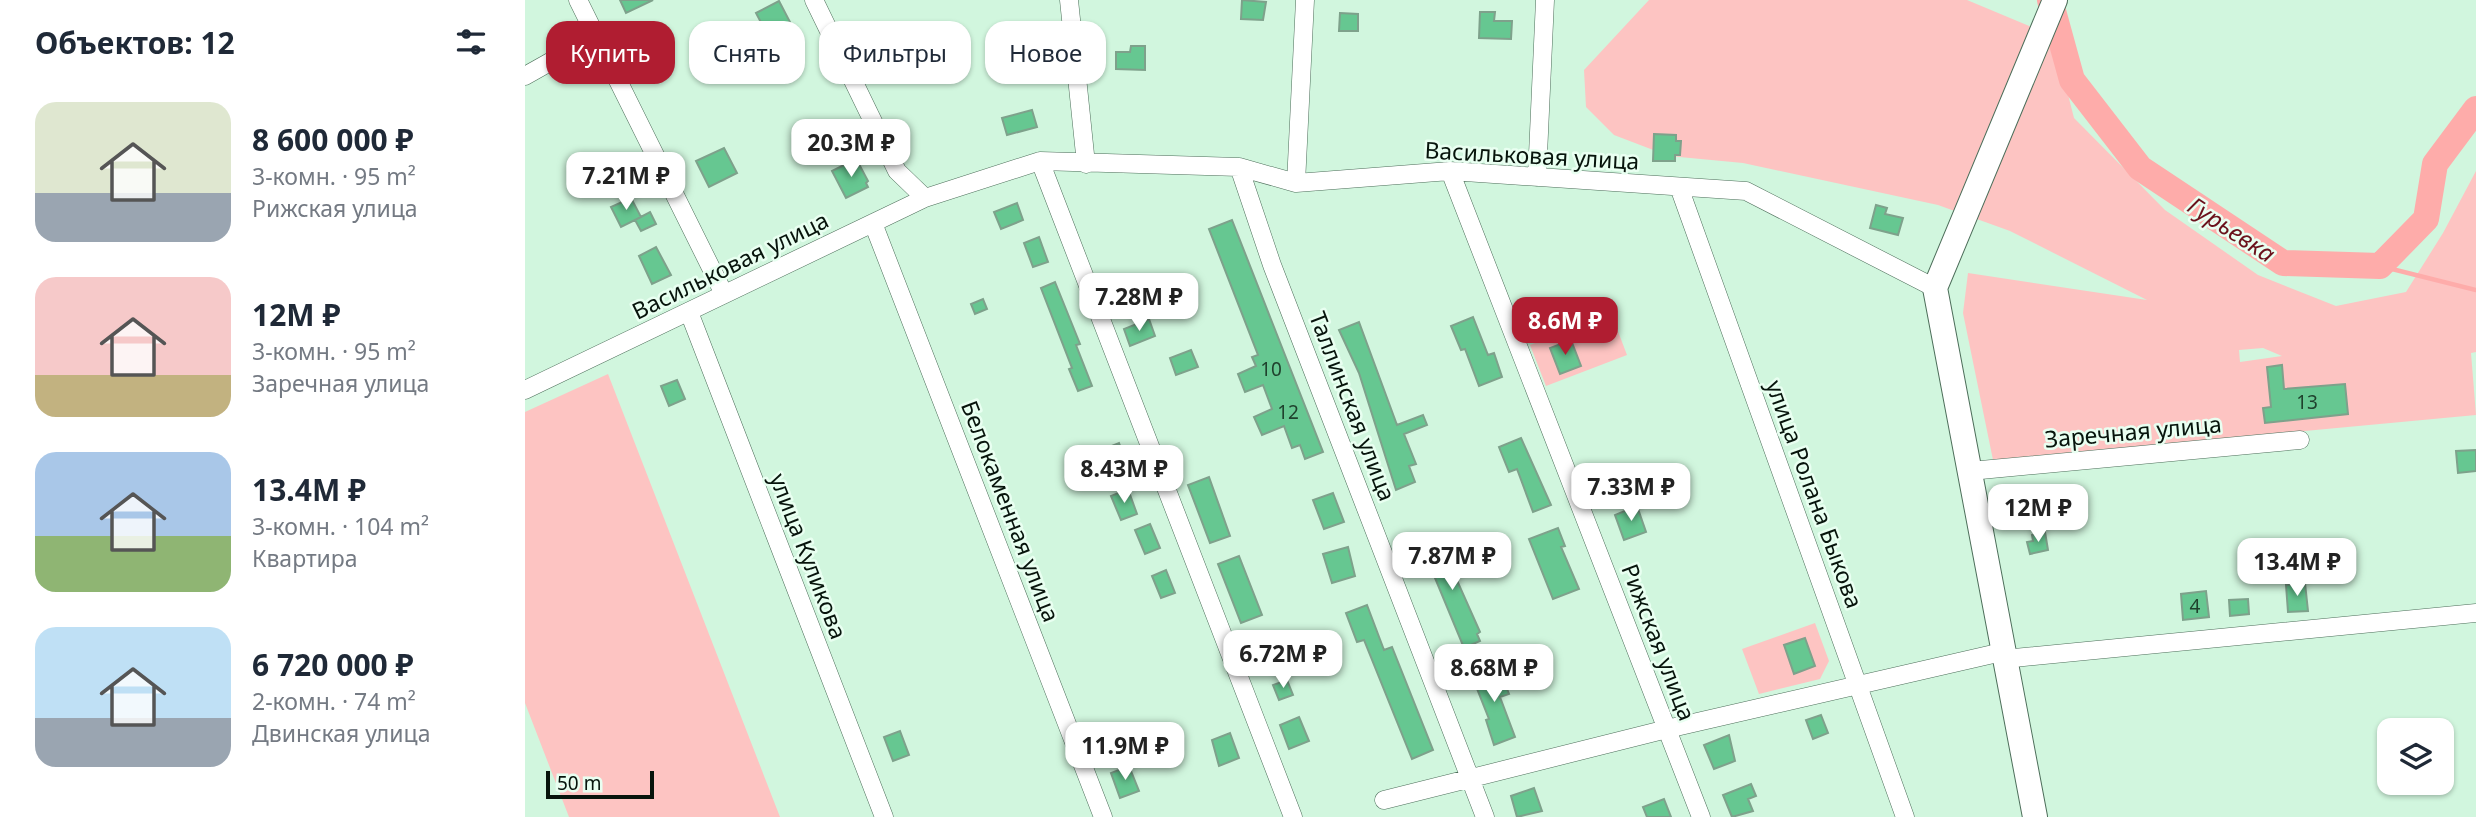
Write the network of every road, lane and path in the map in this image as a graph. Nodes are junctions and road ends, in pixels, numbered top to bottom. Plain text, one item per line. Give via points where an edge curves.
1 (578, 0) edge
2 (814, 0) edge
3 (1069, 0) edge
4 (1305, 0) edge
5 (1545, 0) edge
6 (2055, 0) edge
7 (588, 21) edge
8 (546, 64) edge
9 (525, 76) edge
10 (620, 84) edge
11 (1040, 162) junction
12 (1086, 164) junction
13 (1239, 167) junction
14 (1450, 171) junction
15 (1537, 177) junction
16 (1296, 183) junction
17 (1679, 187) junction
18 (925, 198) junction
19 (873, 223) junction
20 (1935, 288) junction
21 (723, 292) dead end
22 (689, 312) junction
23 (525, 390) edge
24 (2300, 440) dead end
25 (1970, 471) junction
26 (2476, 613) edge
27 (2003, 656) junction
28 (1857, 685) junction
29 (1667, 729) junction
30 (1470, 778) junction
31 (1384, 800) dead end
32 (884, 817) edge
33 (1103, 817) edge
34 (1293, 817) edge
35 (1485, 817) edge
36 (1701, 817) edge
37 (1905, 817) edge
38 (2035, 817) edge

1 - 7 street
2 - 18 street via 897,171
3 - 12 street
4 - 16 street
5 - 15 street
6 - 20 street
8 - 9 street
10 - 21 street
11 - 12 street, Васильковая улица
11 - 18 street, Васильковая улица
11 - 34 street
12 - 13 street, Васильковая улица
13 - 16 street, Васильковая улица
13 - 30 street, Таллинская улица via 1277,278
14 - 15 street, Васильковая улица
14 - 16 street, Васильковая улица
14 - 29 street, Рижская улица
15 - 17 street, Васильковая улица
17 - 20 street, Васильковая улица via 1746,191
17 - 28 street, улица Ролана Быкова
18 - 19 street, Васильковая улица
19 - 22 street, Васильковая улица
19 - 33 street, Белокаменная улица
20 - 25 street
22 - 23 street, Васильковая улица
22 - 32 street, улица Куликова
24 - 25 street, Заречная улица
25 - 27 street
26 - 27 street
27 - 28 street
27 - 38 street
28 - 29 street
28 - 37 street, улица Ролана Быкова
29 - 30 street
29 - 36 street, Рижская улица
30 - 31 street
30 - 35 street, Таллинская улица

